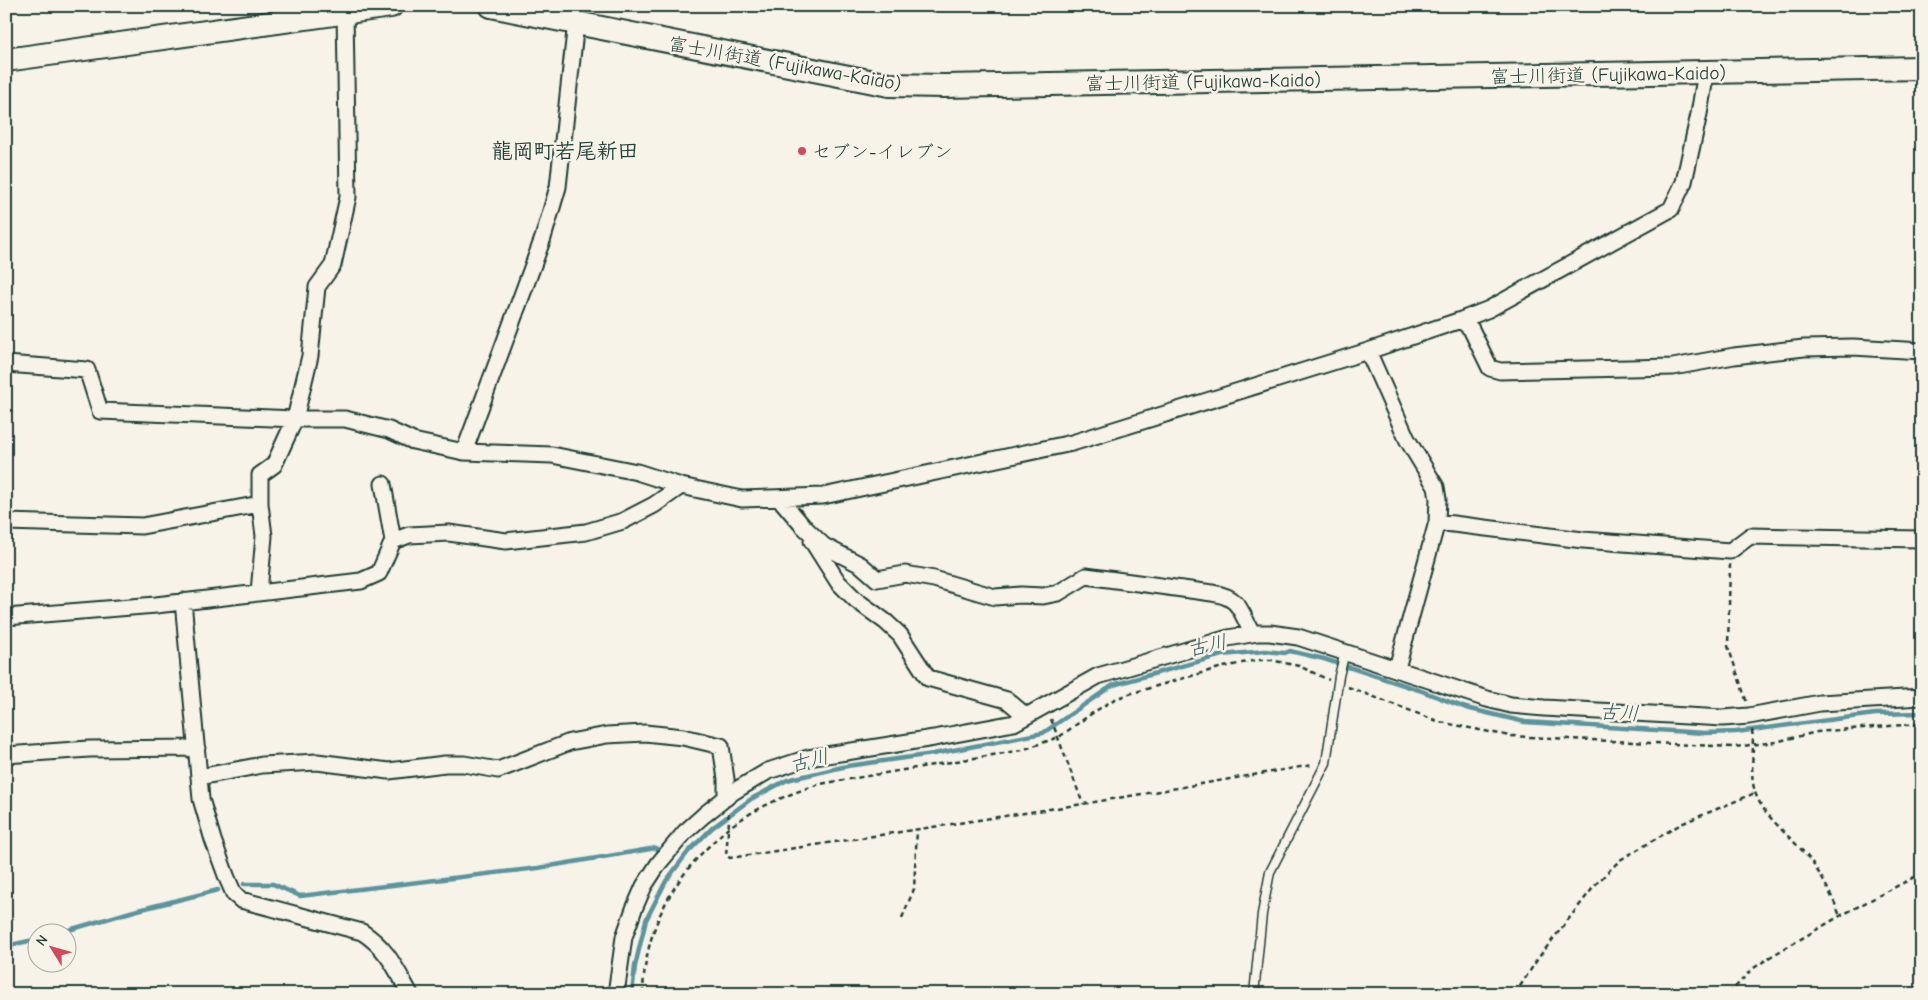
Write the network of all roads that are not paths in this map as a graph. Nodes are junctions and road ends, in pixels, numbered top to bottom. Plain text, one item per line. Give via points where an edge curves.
1 (391, 6) edge
2 (491, 6) edge
3 (345, 12) junction
4 (576, 22) junction
5 (10, 60) edge
6 (1922, 68) edge
7 (1706, 72) junction
8 (1461, 320) junction
9 (1368, 351) junction
10 (1922, 351) edge
11 (6, 364) edge
12 (295, 419) junction
13 (464, 452) junction
14 (383, 484) dead end
15 (681, 486) junction
16 (780, 499) junction
17 (260, 504) junction
18 (6, 522) edge
19 (1437, 522) junction
20 (802, 525) junction
21 (1922, 539) edge
22 (393, 541) junction
23 (259, 592) junction
24 (183, 601) junction
25 (6, 617) edge
26 (1250, 629) dead end
27 (1345, 654) junction
28 (1397, 668) junction
29 (1922, 698) edge
30 (1026, 716) junction
31 (197, 748) junction
32 (6, 755) edge
33 (199, 777) junction
34 (726, 798) junction
35 (410, 994) edge
36 (616, 994) edge
37 (1254, 994) edge

1 - 3 main road
2 - 4 main road, 富士川街道 (Fujikawa-Kaido)
3 - 5 main road
3 - 12 street via 348,196 333,265 317,287 310,356
4 - 7 main road, 富士川街道 (Fujikawa-Kaido) via 888,85
4 - 13 street via 558,187 543,238
6 - 7 main road, 富士川街道 (Fujikawa-Kaido)
7 - 8 street via 1684,182 1671,209 1489,309
8 - 9 street
8 - 10 street via 1472,329 1485,362 1490,368 1500,371 1673,366 1804,348 1853,346
9 - 16 street via 1072,443 857,490
9 - 19 street via 1407,439 1436,487
11 - 12 street via 87,370 100,411
12 - 13 street via 346,419 389,430 413,441
12 - 17 street via 274,465 260,475
13 - 15 street via 552,455 637,472
14 - 22 street
15 - 16 street via 742,499
15 - 22 street via 623,521 586,532 506,541 449,533 409,535
16 - 20 street
17 - 18 street via 142,526
17 - 23 street via 264,536
19 - 21 street via 1583,540 1730,551 1750,536
19 - 28 street
20 - 26 street via 824,546 861,565 877,579 905,574 995,597 1058,593 1086,576 1226,595 1238,604
20 - 30 street via 838,582 900,635 928,678 1007,700
22 - 23 street via 379,573 362,581
23 - 24 street
24 - 25 street
24 - 31 street
27 - 28 street
27 - 30 street via 1283,635 1242,635 1098,676
27 - 37 lane via 1326,762 1270,872
28 - 29 street via 1510,705 1544,708 1723,718 1820,703
30 - 34 street via 1014,723 992,728 808,758 768,771
31 - 32 street via 89,749
31 - 33 street
33 - 34 street via 262,765 317,762 389,771 446,764 498,770 570,742 646,733 721,746
33 - 35 street via 201,799 213,840 234,894 241,900 362,932 376,941
34 - 36 street via 685,832 644,886 624,937

